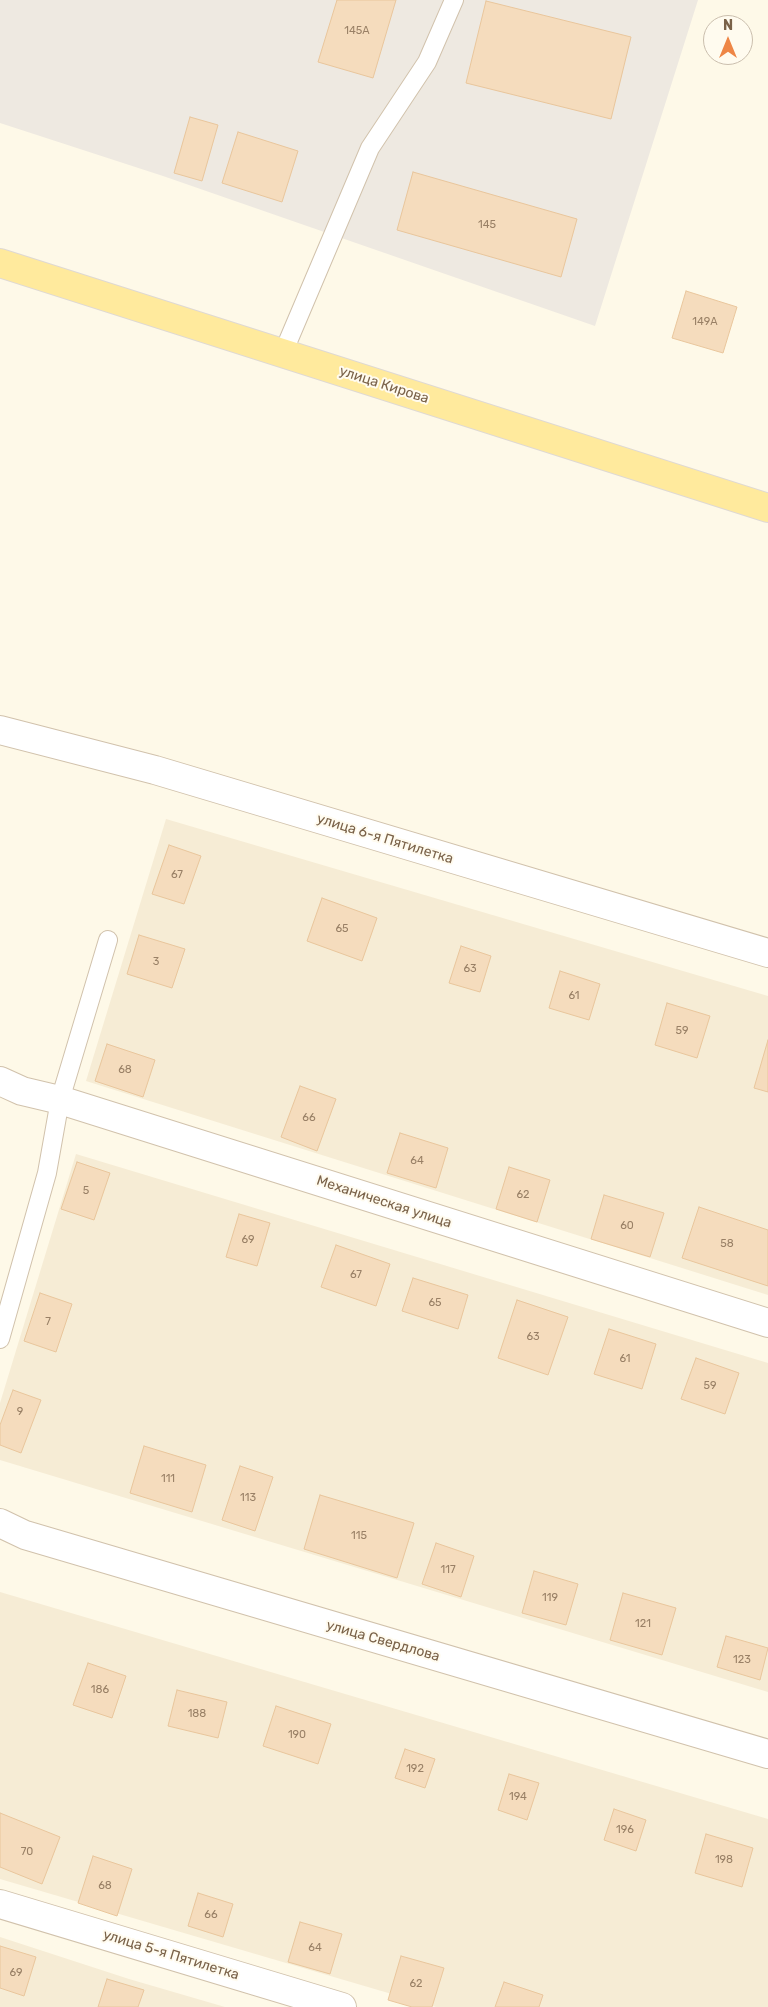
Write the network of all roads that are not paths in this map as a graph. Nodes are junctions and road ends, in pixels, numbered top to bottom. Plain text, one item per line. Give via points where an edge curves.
1 (454, 0) edge
2 (0, 263) edge
3 (283, 353) junction
4 (768, 508) edge
5 (0, 730) edge
6 (108, 940) dead end
7 (768, 953) edge
8 (0, 1081) edge
9 (60, 1100) junction
10 (768, 1323) edge
11 (0, 1340) edge
12 (0, 1523) edge
13 (768, 1754) edge
14 (0, 1904) edge
15 (342, 2007) edge

1 - 3 lane via 427,62 370,148
2 - 3 main road, улица Кирова
3 - 4 main road, улица Кирова
5 - 7 street, улица 6-я Пятилетка via 164,773
6 - 9 lane
8 - 9 street, Механическая улица via 22,1091
9 - 10 street, Механическая улица
9 - 11 lane via 48,1172
12 - 13 street, улица Свердлова via 25,1535
14 - 15 street, улица 5-я Пятилетка

